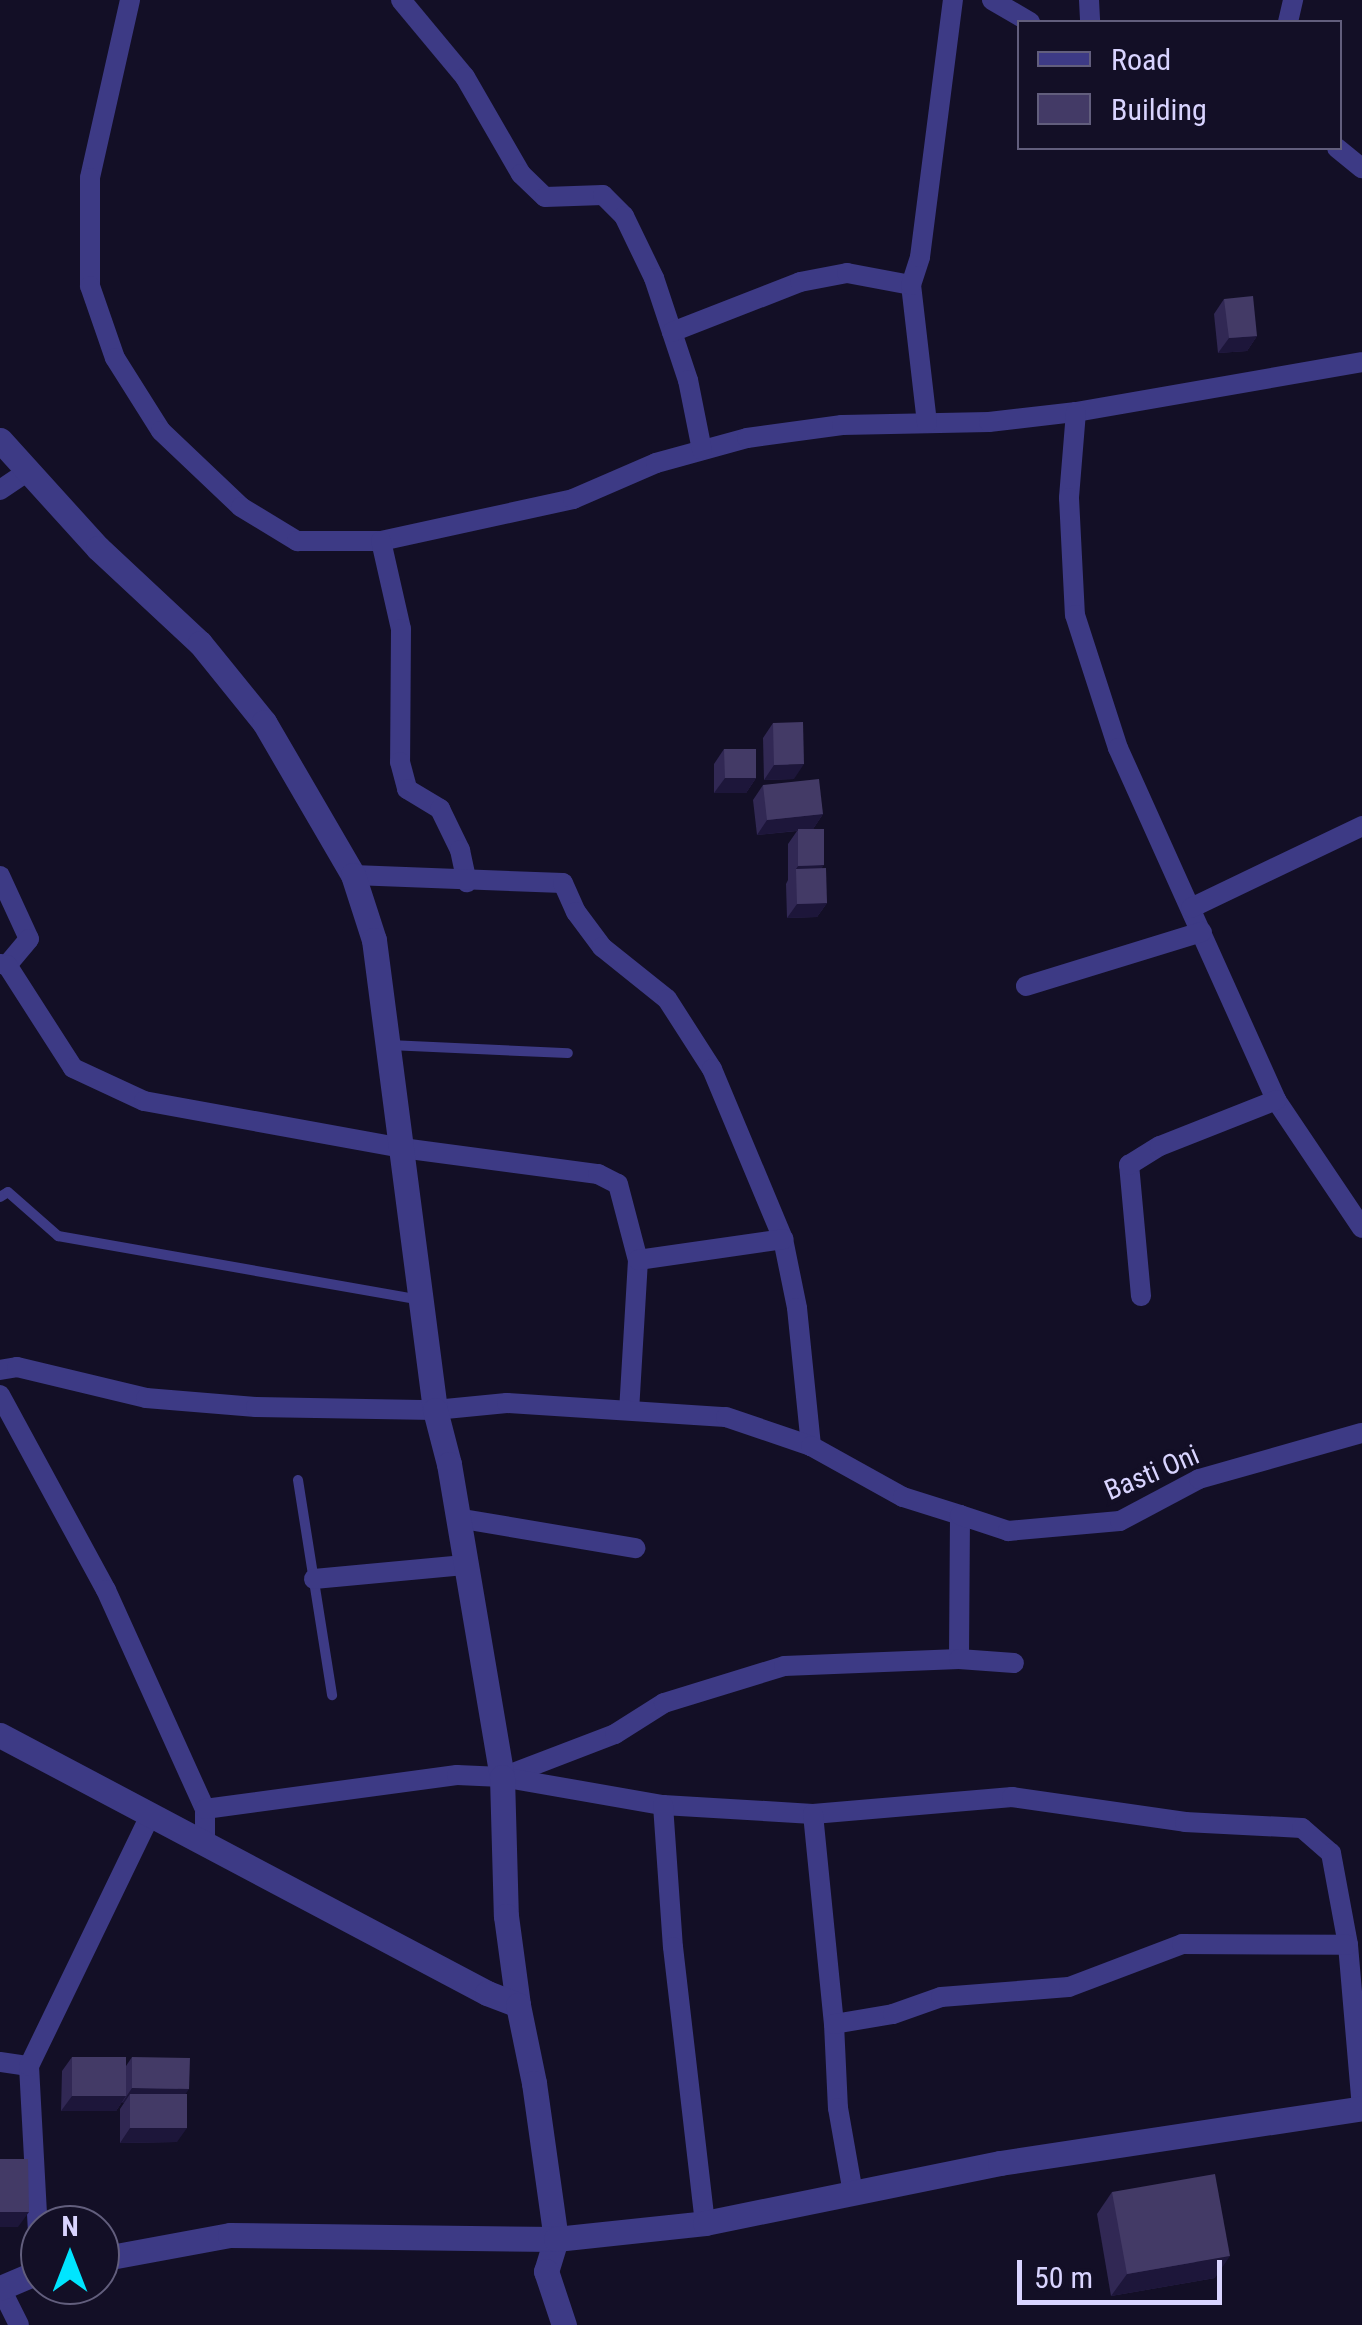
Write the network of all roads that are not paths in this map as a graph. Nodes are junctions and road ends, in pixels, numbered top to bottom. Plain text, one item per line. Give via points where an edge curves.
1 (130, 0) edge
2 (401, 0) edge
3 (953, 0) edge
4 (992, 0) edge
5 (1027, 20) edge
6 (1340, 150) edge
7 (1362, 168) edge
8 (911, 285) junction
9 (672, 332) junction
10 (1362, 362) edge
11 (1076, 412) junction
12 (928, 423) junction
13 (0, 440) edge
14 (702, 450) junction
15 (28, 471) junction
16 (0, 490) edge
17 (381, 541) junction
18 (1362, 826) edge
19 (353, 874) junction
20 (0, 876) edge
21 (466, 882) junction
22 (1191, 908) junction
23 (1202, 932) junction
24 (3, 964) edge
25 (1026, 986) dead end
26 (390, 1045) junction
27 (568, 1053) dead end
28 (1276, 1100) junction
29 (402, 1148) junction
30 (0, 1197) edge
31 (1362, 1228) edge
32 (783, 1238) junction
33 (638, 1260) junction
34 (1141, 1296) dead end
35 (422, 1300) junction
36 (0, 1370) edge
37 (0, 1396) edge
38 (435, 1410) junction
39 (629, 1410) junction
40 (1362, 1433) edge
41 (811, 1446) junction
42 (298, 1480) dead end
43 (960, 1514) junction
44 (456, 1518) junction
45 (635, 1548) dead end
46 (464, 1565) junction
47 (314, 1579) junction
48 (959, 1660) junction
49 (1014, 1663) dead end
50 (332, 1695) dead end
51 (0, 1735) edge
52 (502, 1778) junction
53 (663, 1806) junction
54 (204, 1810) junction
55 (151, 1814) junction
56 (813, 1814) junction
57 (206, 1843) junction
58 (1348, 1946) junction
59 (518, 2005) junction
60 (834, 2024) junction
61 (0, 2062) edge
62 (28, 2066) junction
63 (1362, 2108) edge
64 (852, 2193) junction
65 (36, 2205) edge
66 (705, 2223) junction
67 (556, 2240) junction
68 (120, 2256) edge
69 (0, 2287) edge
70 (20, 2325) edge
71 (564, 2325) edge

1 - 17 street via 90,178 90,286 115,358 161,432 242,507 298,541
2 - 9 street via 465,77 521,174 545,197 603,195 624,216
3 - 8 street
4 - 5 street
6 - 7 street
8 - 9 street via 847,273 800,282
8 - 12 street
9 - 14 street
10 - 11 street
11 - 12 street
11 - 22 street via 1069,498 1075,615 1118,748
12 - 14 street via 842,425
13 - 15 street
14 - 17 street via 574,499
15 - 16 street
15 - 19 street via 200,643 264,722
17 - 21 street via 401,629 400,762 407,789 440,808
18 - 22 street
19 - 21 street
19 - 26 street via 374,940
20 - 24 street via 29,939
21 - 32 street via 563,883 602,947 667,999 712,1069
22 - 23 street
23 - 25 street
23 - 28 street
24 - 29 street via 73,1068 144,1101
26 - 27 lane
26 - 29 street
28 - 31 street
28 - 34 street via 1160,1146 1129,1166
29 - 33 street via 598,1174 618,1184
29 - 35 street
30 - 35 lane via 8,1192 58,1236
32 - 33 street
32 - 41 street
33 - 39 street
35 - 38 street
36 - 38 street, Basti Oni via 17,1367 146,1398
37 - 54 street via 106,1590
38 - 39 street, Basti Oni via 507,1404
38 - 44 street
39 - 41 street, Basti Oni via 726,1417
40 - 43 street, Basti Oni via 1198,1479 1120,1521 1008,1531
41 - 43 street, Basti Oni via 903,1497
42 - 47 lane
43 - 48 street
44 - 45 street
44 - 46 street
46 - 47 street
46 - 52 street
47 - 50 lane
48 - 49 street
48 - 52 street via 784,1666 664,1703 615,1734
51 - 55 street
52 - 53 street
52 - 54 street via 458,1775
52 - 59 street via 506,1916
53 - 56 street
53 - 66 street
54 - 57 street
55 - 57 street
55 - 62 street
56 - 58 street via 1012,1797 1186,1822 1302,1828 1331,1853
56 - 60 street
57 - 59 street
58 - 60 street via 1182,1944 1069,1986 942,1997
58 - 63 street
59 - 67 street
60 - 64 street
61 - 62 street
62 - 65 street
63 - 64 street via 1000,2163
64 - 66 street
66 - 67 street
67 - 68 street via 230,2235
67 - 71 street via 546,2271
69 - 70 street

